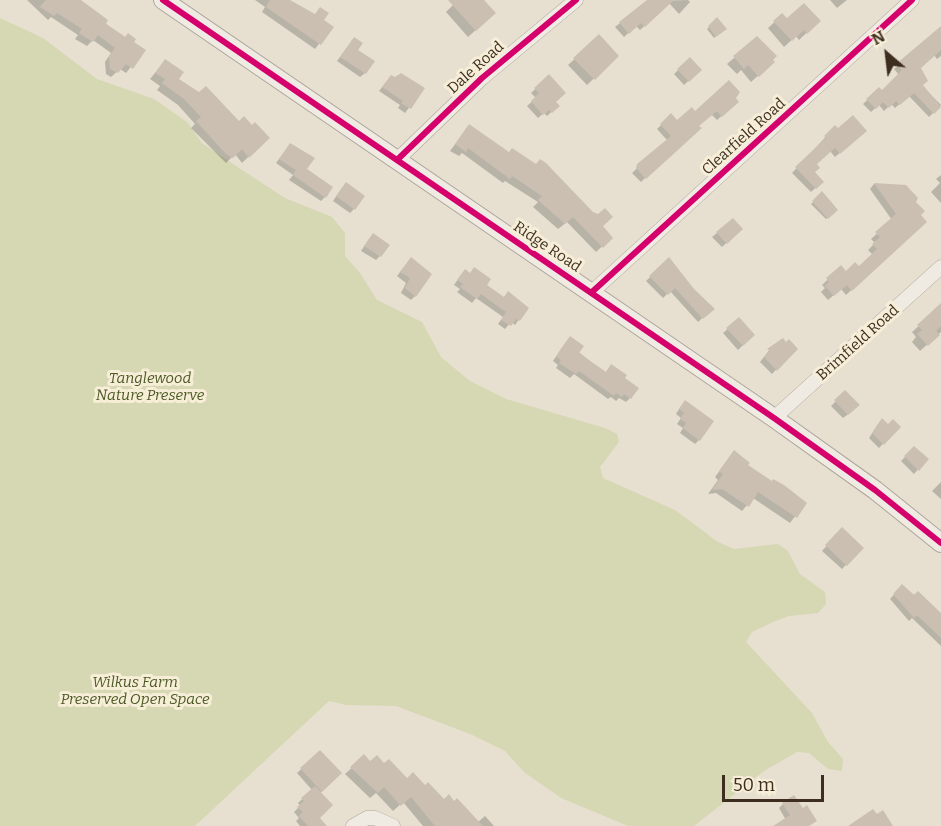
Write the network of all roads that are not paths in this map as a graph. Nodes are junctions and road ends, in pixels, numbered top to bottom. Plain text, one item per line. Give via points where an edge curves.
1 (163, 0) edge
2 (576, 0) edge
3 (912, 0) edge
4 (397, 160) junction
5 (941, 267) edge
6 (592, 292) junction
7 (774, 418) junction
8 (941, 543) edge
9 (353, 826) edge
10 (393, 826) edge

1 - 4 street, Ridge Road
2 - 4 street, Dale Road via 482,78
3 - 6 street, Clearfield Road
4 - 6 street, Ridge Road
5 - 7 street, Brimfield Road
6 - 7 street, Ridge Road
7 - 8 street, Ridge Road
9 - 10 street via 367,818

